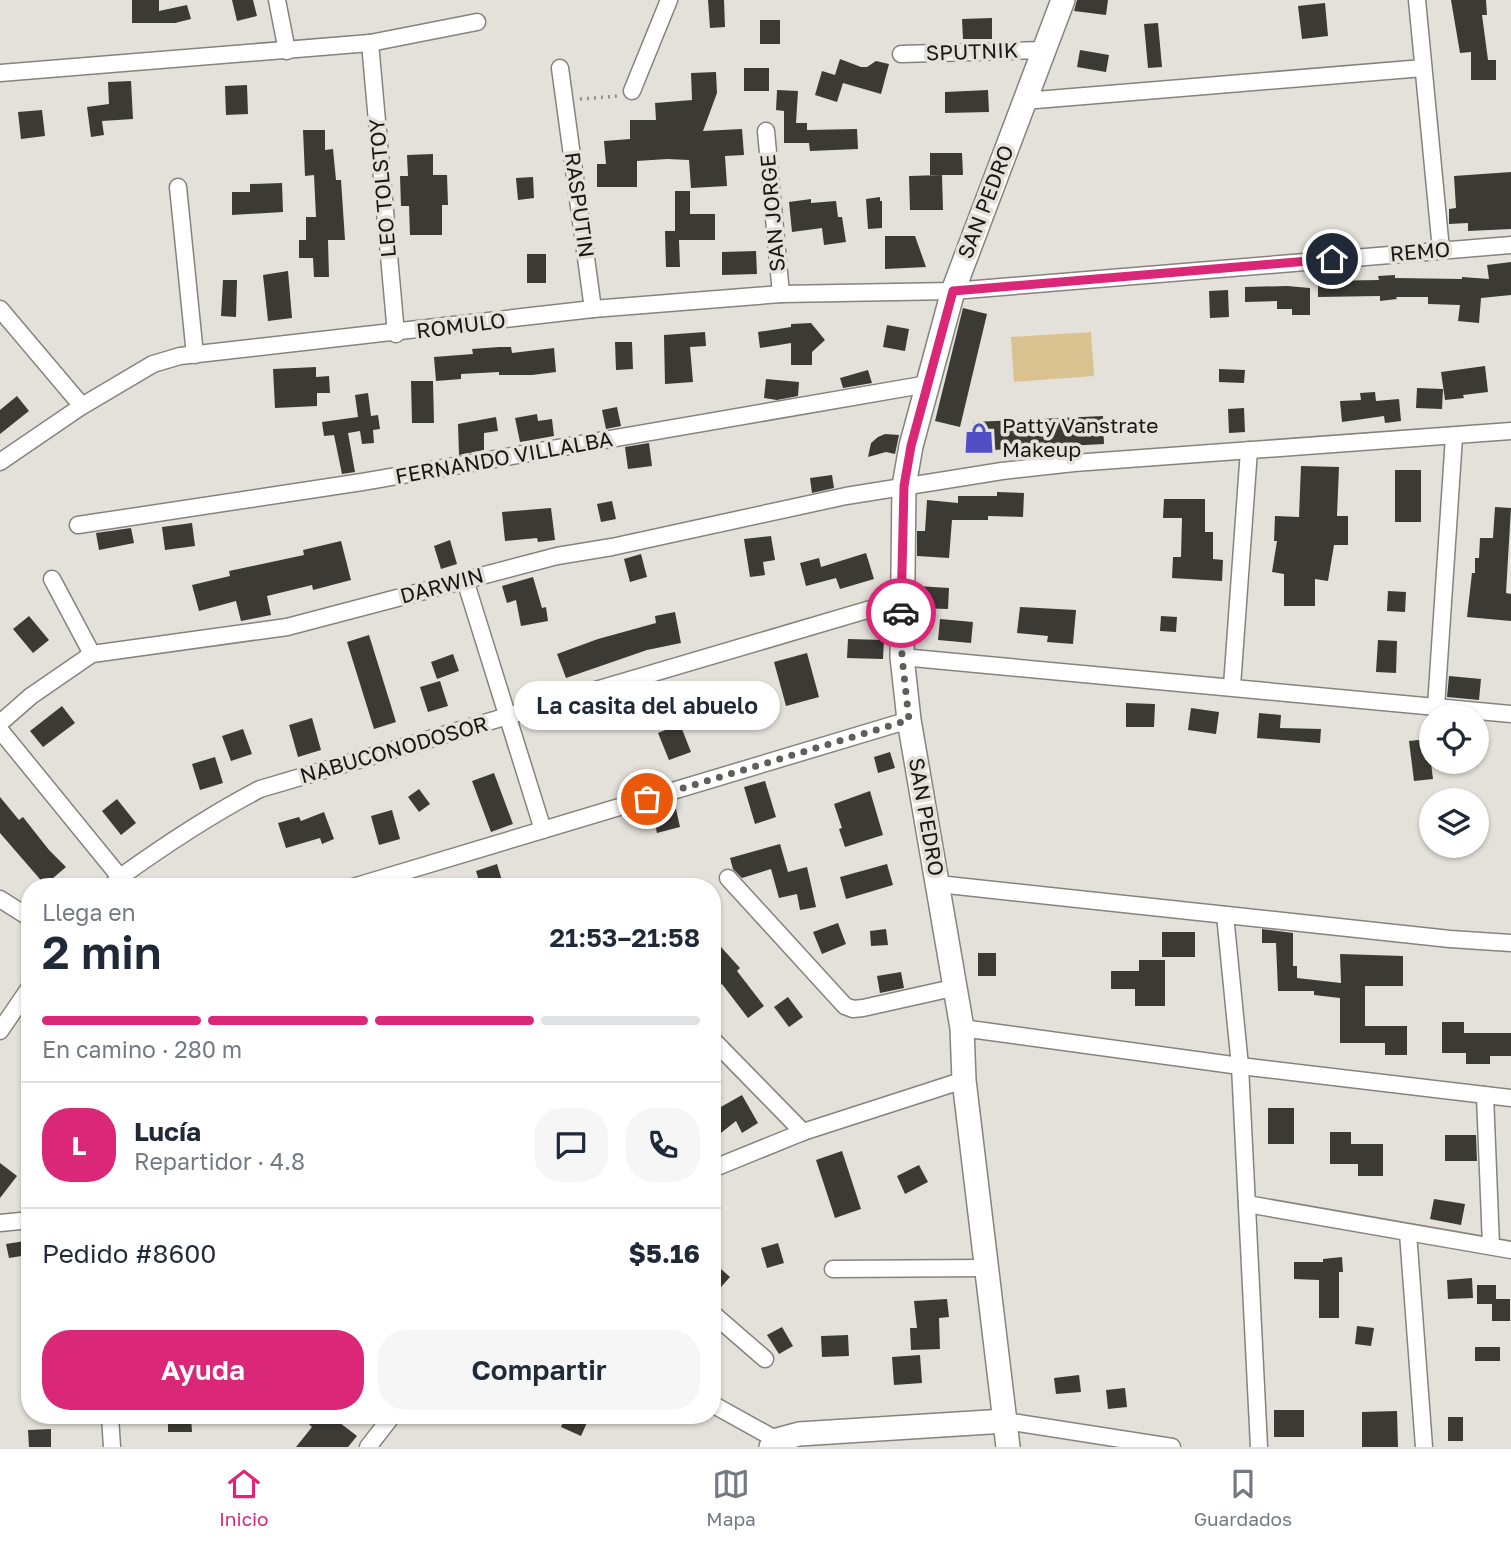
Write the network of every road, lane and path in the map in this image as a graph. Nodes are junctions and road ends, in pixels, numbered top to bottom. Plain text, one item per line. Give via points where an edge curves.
1 (277, 0) edge
2 (669, 0) edge
3 (1063, 0) edge
4 (1417, 0) edge
5 (477, 22) dead end
6 (370, 43) junction
7 (1044, 50) junction
8 (287, 51) junction
9 (901, 54) dead end
10 (560, 68) dead end
11 (1423, 68) junction
12 (0, 73) edge
13 (632, 92) joint
14 (564, 100) junction
15 (1024, 102) junction
16 (766, 131) dead end
17 (178, 187) dead end
18 (1511, 245) edge
19 (1441, 250) junction
20 (953, 291) junction
21 (781, 294) junction
22 (0, 309) edge
23 (593, 309) junction
24 (396, 334) junction
25 (195, 355) junction
26 (928, 384) junction
27 (82, 406) junction
28 (1511, 431) edge
29 (1454, 437) junction
30 (1249, 450) junction
31 (0, 462) edge
32 (904, 486) junction
33 (78, 525) dead end
34 (52, 579) dead end
35 (465, 580) junction
36 (901, 600) junction
37 (92, 654) junction
38 (902, 657) junction
39 (1233, 686) junction
40 (1436, 704) edge
41 (1419, 705) edge
42 (1489, 711) edge
43 (1511, 713) edge
44 (507, 718) junction
45 (909, 720) junction
46 (0, 723) edge
47 (0, 730) edge
48 (542, 830) junction
49 (114, 878) edge
50 (126, 878) edge
51 (383, 878) edge
52 (727, 878) dead end
53 (938, 884) junction
54 (0, 900) edge
55 (21, 913) edge
56 (1225, 915) junction
57 (1511, 943) edge
58 (957, 987) junction
59 (21, 1000) edge
60 (962, 1028) junction
61 (0, 1031) edge
62 (721, 1048) edge
63 (1240, 1066) junction
64 (964, 1080) junction
65 (1485, 1095) junction
66 (1511, 1098) edge
67 (803, 1132) junction
68 (721, 1165) edge
69 (1247, 1204) junction
70 (21, 1221) edge
71 (0, 1223) edge
72 (1408, 1233) junction
73 (1490, 1246) junction
74 (1511, 1250) edge
75 (986, 1268) junction
76 (833, 1269) dead end
77 (721, 1321) edge
78 (765, 1359) dead end
79 (721, 1410) edge
80 (1005, 1421) junction
81 (111, 1424) edge
82 (386, 1424) edge
83 (774, 1443) edge
84 (112, 1447) edge
85 (368, 1447) edge
86 (1008, 1447) edge
87 (1172, 1447) edge
88 (1259, 1447) edge
89 (1424, 1447) edge

1 - 8 street
2 - 13 street
3 - 7 main road, SAN PEDRO
4 - 11 street
5 - 6 street
6 - 8 street
6 - 24 street, LEO TOLSTOY
7 - 9 street, SPUTNIK
7 - 15 main road, SAN PEDRO
8 - 12 street
10 - 14 street, RASPUTIN
11 - 15 street
11 - 19 street
13 - 14 path
14 - 23 street, RASPUTIN
15 - 20 main road, SAN PEDRO
16 - 21 street, SAN JORGE
17 - 25 street
18 - 19 street, REMO
19 - 20 street, REMO
20 - 21 street, ROMULO
20 - 26 main road, SAN PEDRO
21 - 23 street, ROMULO
22 - 27 street
23 - 24 street, ROMULO
24 - 25 street, ROMULO
25 - 27 street, ROMULO via 153,364
26 - 32 main road, SAN PEDRO
26 - 33 street, FERNANDO VILLALBA via 362,482
27 - 31 street, ROMULO
28 - 29 street, DARWIN
29 - 30 street, DARWIN
29 - 40 street
30 - 32 street, DARWIN via 1074,463
30 - 39 street
32 - 35 street, DARWIN via 557,556
32 - 36 main road, SAN PEDRO
34 - 37 street
35 - 37 street, DARWIN via 286,627
35 - 44 street
36 - 38 main road, SAN PEDRO
36 - 44 street, NABUCONODOSOR
37 - 46 street, DARWIN
38 - 39 street
38 - 45 main road, SAN PEDRO
39 - 41 street
42 - 43 street
44 - 48 street
44 - 50 street, NABUCONODOSOR via 260,789 181,834
45 - 48 street
45 - 53 main road, SAN PEDRO
47 - 49 street
48 - 51 street
52 - 58 street via 845,1006 863,1008
53 - 56 street
53 - 58 main road, SAN PEDRO
54 - 55 street
56 - 57 street
56 - 63 street
58 - 60 main road, SAN PEDRO
59 - 61 street
60 - 63 street
60 - 64 main road, SAN PEDRO
62 - 67 street
63 - 65 street
63 - 69 street
64 - 67 street
64 - 75 main road, SAN PEDRO
65 - 66 street
65 - 73 street
67 - 68 street
69 - 72 street
69 - 88 street
70 - 71 street
72 - 73 street
72 - 89 street
73 - 74 street
75 - 76 street
75 - 80 main road, SAN PEDRO
77 - 78 street
79 - 83 street
80 - 83 main road via 800,1434
80 - 86 main road, SAN PEDRO
80 - 87 street
81 - 84 street
82 - 85 street

